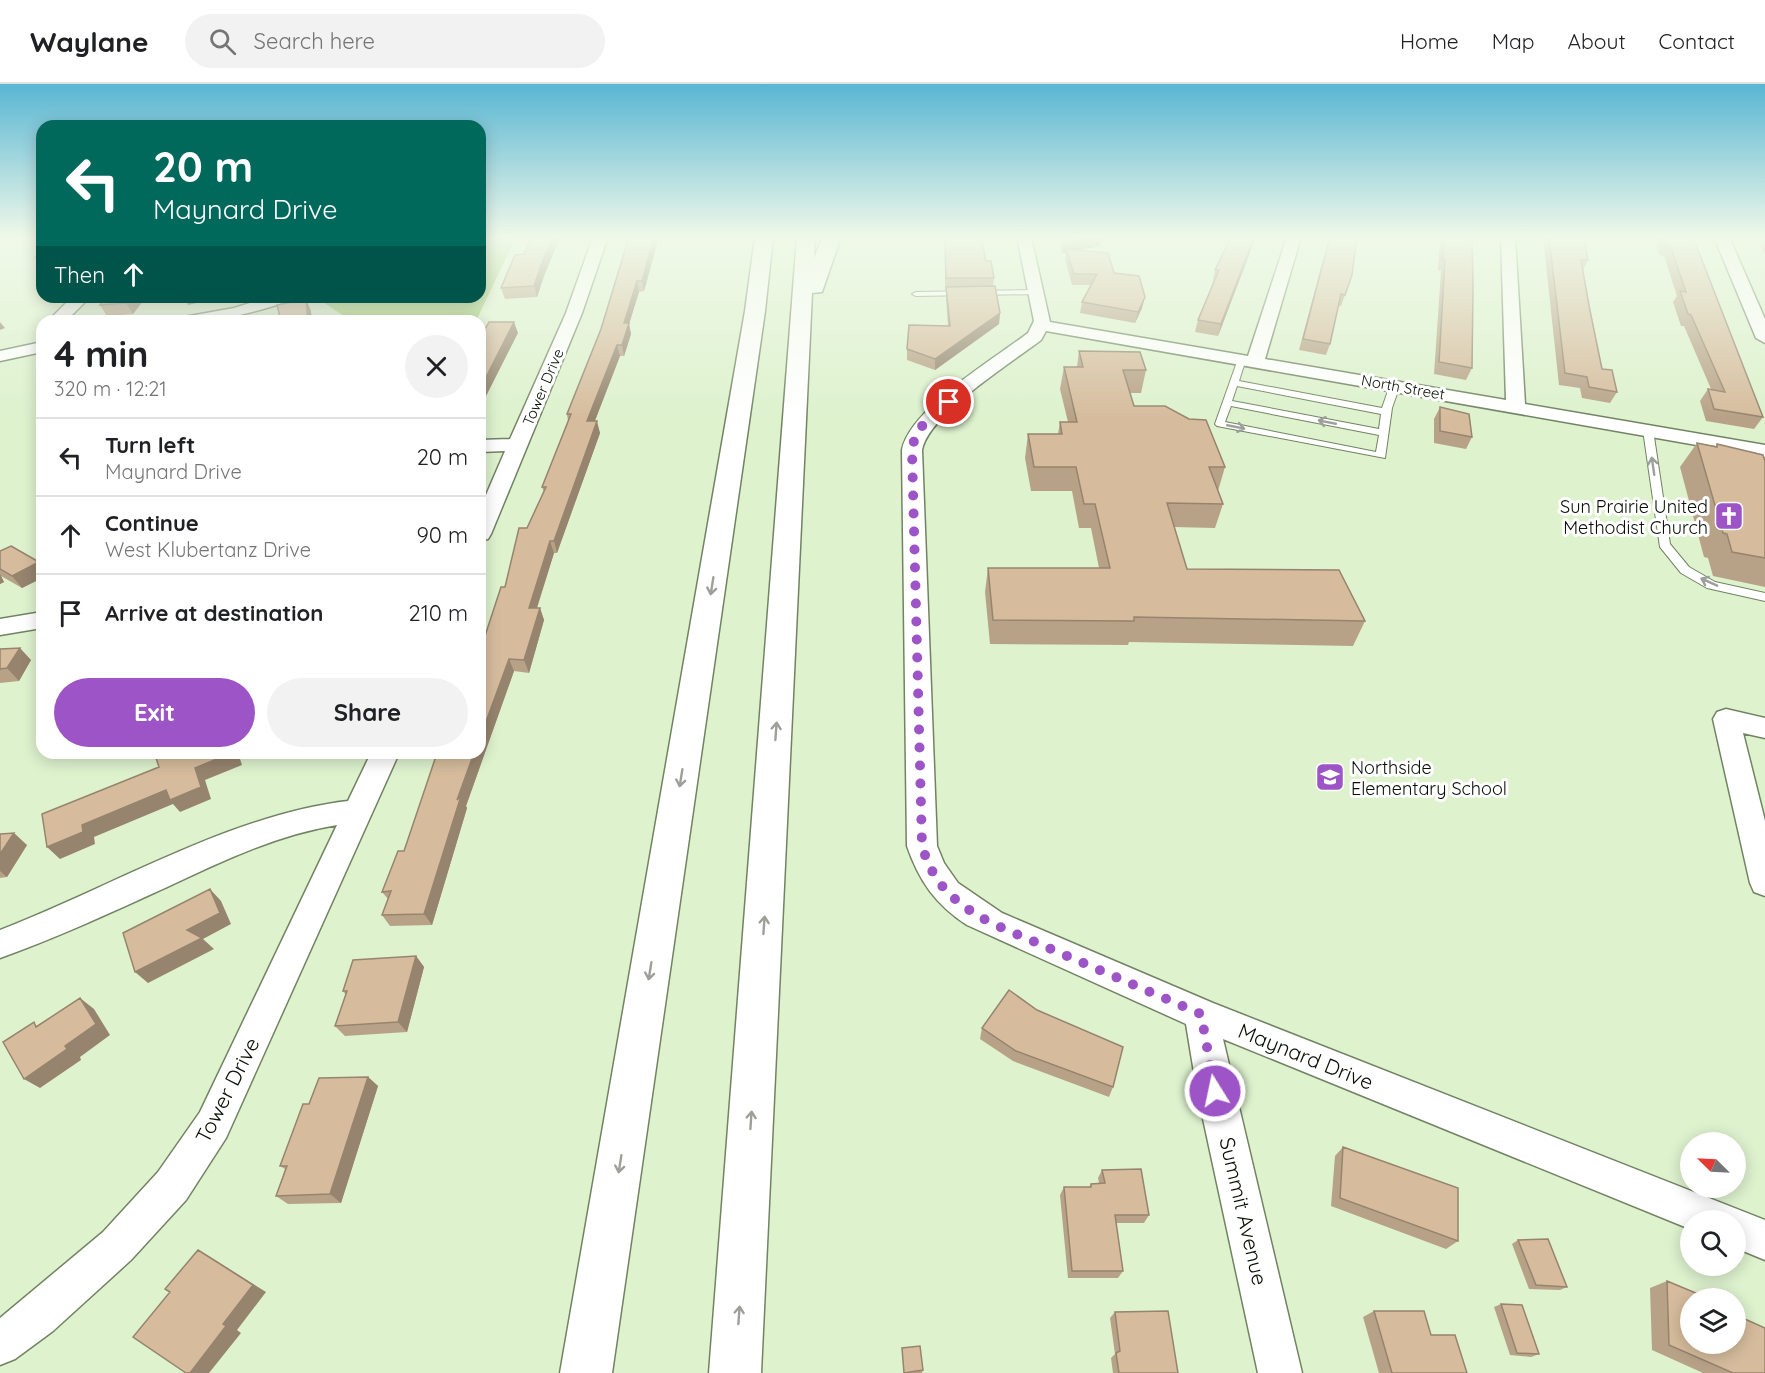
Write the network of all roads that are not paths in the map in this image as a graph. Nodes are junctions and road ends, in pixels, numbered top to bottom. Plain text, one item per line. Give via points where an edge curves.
1 (580, 297) edge
2 (737, 297) edge
3 (757, 297) edge
4 (803, 297) edge
5 (813, 297) edge
6 (1037, 297) edge
7 (1272, 297) edge
8 (1511, 297) edge
9 (1747, 297) edge
10 (76, 303) edge
11 (270, 303) edge
12 (62, 315) edge
13 (239, 315) edge
14 (1040, 325) junction
15 (1765, 338) edge
16 (36, 348) edge
17 (0, 356) edge
18 (1249, 360) junction
19 (1234, 383) junction
20 (1395, 385) junction
21 (1227, 403) junction
22 (1516, 406) junction
23 (1387, 412) junction
24 (796, 414) junction
25 (1648, 430) junction
26 (1384, 433) junction
27 (518, 445) junction
28 (486, 446) edge
29 (1765, 451) edge
30 (486, 520) edge
31 (718, 549) junction
32 (1765, 597) edge
33 (36, 621) edge
34 (0, 627) edge
35 (1765, 728) edge
36 (382, 759) edge
37 (360, 811) junction
38 (1765, 883) edge
39 (0, 944) edge
40 (1201, 1014) junction
41 (1691, 1210) edge
42 (1746, 1232) edge
43 (1765, 1240) edge
44 (0, 1344) edge
45 (586, 1373) edge
46 (735, 1373) edge
47 (1280, 1373) edge

1 - 27 street, Tower Drive
2 - 31 highway via 720,435
3 - 31 highway
4 - 24 highway
5 - 24 highway
6 - 14 street
7 - 18 street
8 - 22 street
9 - 15 street
10 - 12 street
11 - 13 street
14 - 18 street, North Street
14 - 40 street, Maynard Drive via 1035,336 1021,348 931,415 914,439 922,846 938,882 959,906
16 - 17 street
18 - 19 lane
18 - 20 street, North Street
19 - 21 lane
19 - 23 lane
20 - 22 street, North Street
20 - 23 lane
26 -> 21 lane
21 -> 26 lane via 1220,424 1381,456
22 - 25 street, North Street
23 - 26 lane
46 -> 24 highway
25 - 29 street, North Street
32 -> 25 lane via 1711,585 1685,570 1664,544
27 - 28 street
27 - 30 street, Tower Drive
31 -> 45 highway
33 - 34 street
35 - 38 street via 1726,719
36 - 37 street, Tower Drive
37 - 39 street via 318,815 258,833
37 - 44 street, Tower Drive via 213,1125 172,1186 117,1246
40 - 41 street, Maynard Drive
40 - 47 street, Summit Avenue
42 - 43 street

